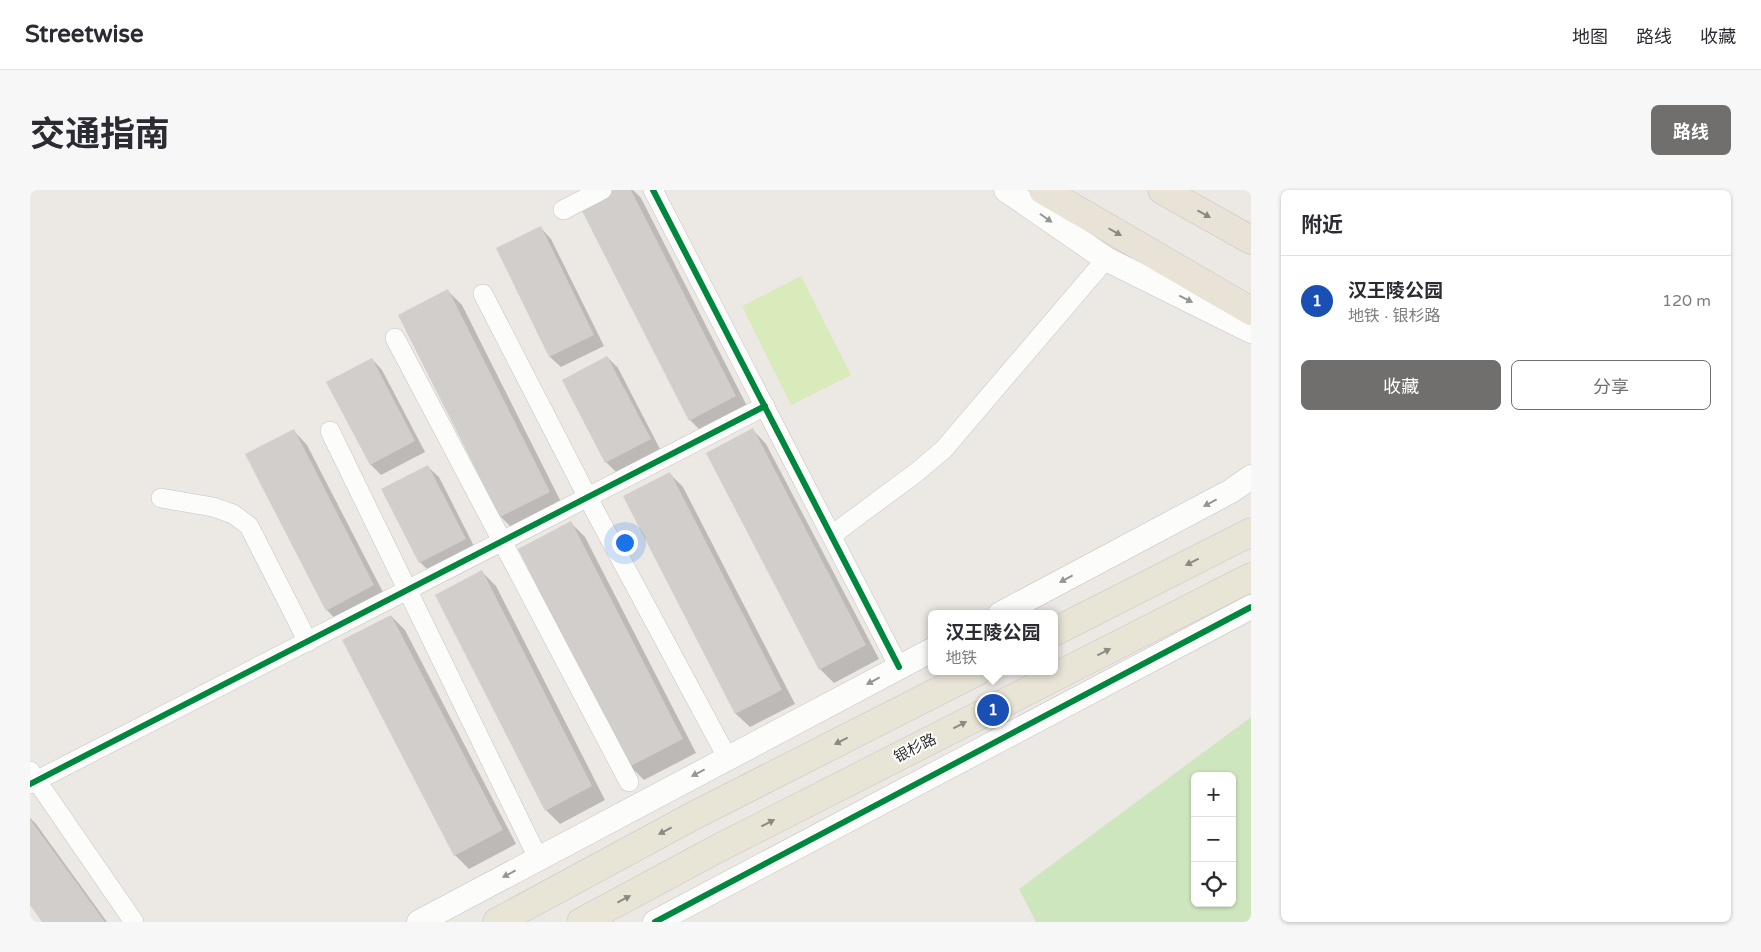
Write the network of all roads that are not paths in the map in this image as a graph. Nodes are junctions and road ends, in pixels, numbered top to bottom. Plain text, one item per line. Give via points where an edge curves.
1 (602, 190) edge
2 (653, 190) edge
3 (1006, 190) edge
4 (1043, 190) edge
5 (1162, 190) edge
6 (563, 210) dead end
7 (1251, 240) edge
8 (1106, 259) junction
9 (483, 294) dead end
10 (1251, 311) edge
11 (1220, 316) junction
12 (1251, 331) edge
13 (395, 338) dead end
14 (1251, 347) edge
15 (765, 406) junction
16 (330, 431) dead end
17 (1251, 477) edge
18 (161, 498) dead end
19 (588, 498) junction
20 (1251, 532) edge
21 (832, 535) junction
22 (503, 541) junction
23 (1251, 577) edge
24 (408, 590) junction
25 (1251, 607) edge
26 (1008, 610) edge
27 (1058, 630) edge
28 (308, 642) junction
29 (928, 652) edge
30 (899, 667) junction
31 (970, 675) edge
32 (727, 758) junction
33 (32, 779) edge
34 (629, 782) dead end
35 (538, 858) junction
36 (134, 922) edge
37 (419, 922) edge
38 (497, 922) edge
39 (582, 922) edge
40 (655, 922) edge

1 - 6 street
2 - 15 street
3 -> 8 street
4 -> 10 highway
5 -> 7 highway
8 -> 11 street
8 - 21 street via 944,449
9 - 19 street
11 - 12 street
11 - 14 street
13 - 22 street
15 - 19 street
15 - 21 street
16 - 24 street
17 -> 26 street via 1231,491
18 - 28 street via 213,507 233,514 249,526
19 - 22 street
19 - 32 street
20 -> 27 main road
21 - 30 street
22 - 24 street
22 - 34 street
39 -> 23 main road, 银杉路 via 713,851
24 - 28 street
24 - 35 street
25 - 40 street
28 - 33 street
29 - 30 street
30 -> 32 street
31 -> 38 main road via 693,816
32 -> 35 street
33 - 36 street
35 -> 37 street

